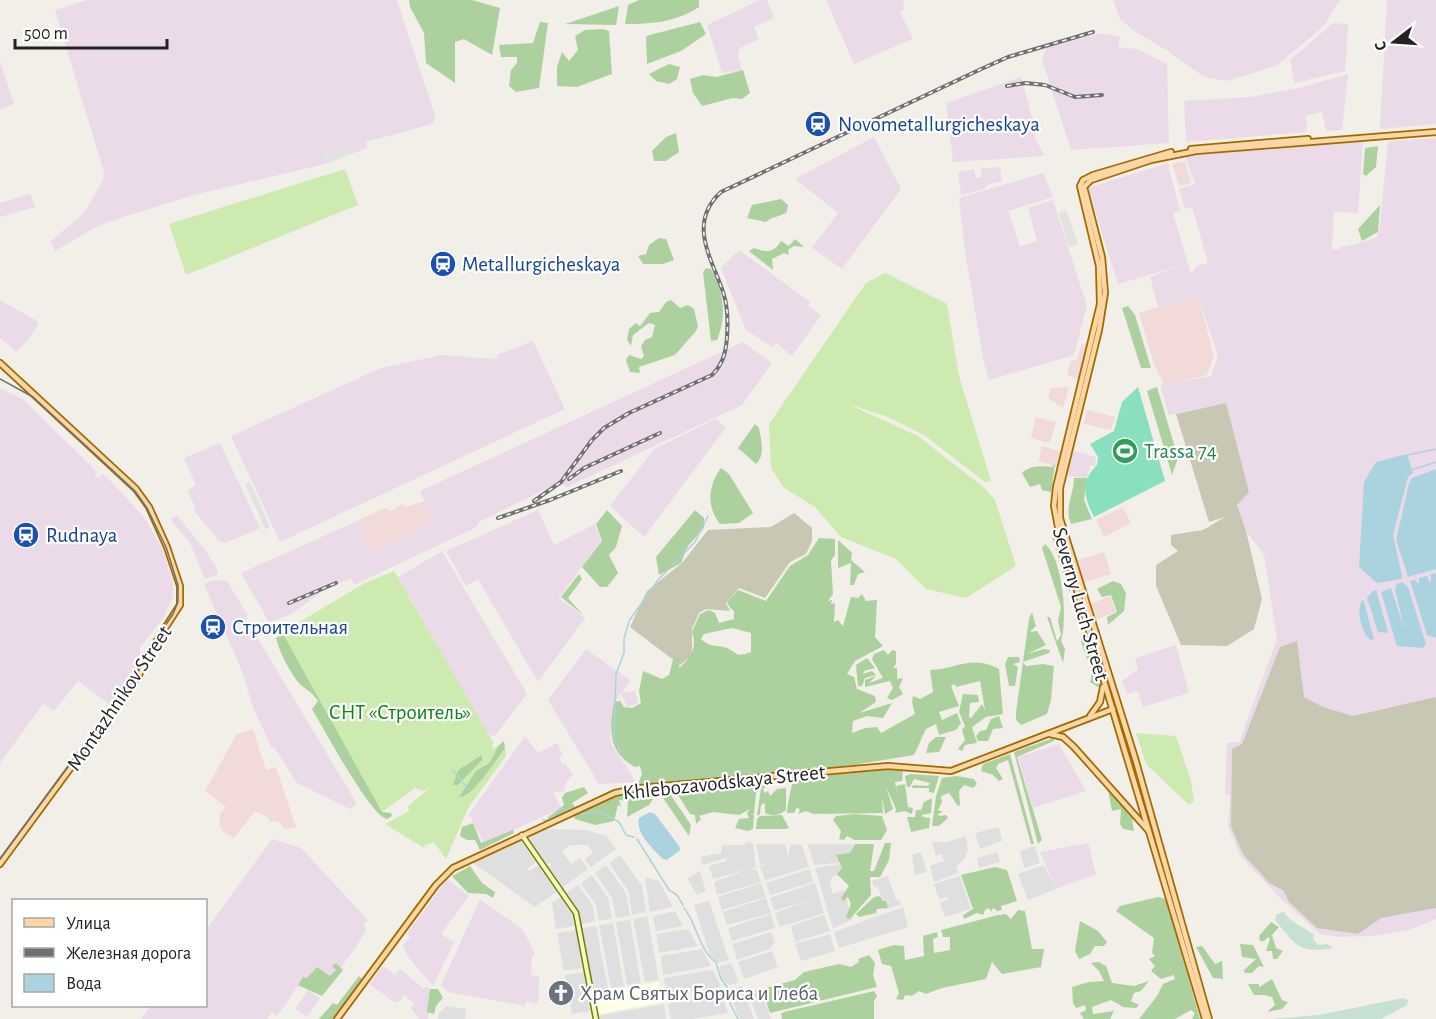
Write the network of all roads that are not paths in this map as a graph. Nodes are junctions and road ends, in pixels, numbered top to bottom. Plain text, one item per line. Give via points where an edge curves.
1 (1436, 132) edge
2 (0, 363) edge
3 (1101, 662) junction
4 (1103, 681) junction
5 (1118, 707) junction
6 (1111, 710) junction
7 (1085, 719) junction
8 (1048, 734) junction
9 (1142, 784) junction
10 (1135, 786) junction
11 (522, 835) junction
12 (1152, 835) junction
13 (0, 864) edge
14 (337, 1019) edge
15 (596, 1019) edge
16 (1207, 1019) edge

1 - 3 main road, Severny Luch Street via 1179,151 1093,175 1083,183 1081,191 1100,266 1100,304 1054,506
2 - 13 main road, Montazhnikov Street via 136,489 148,507 180,586 180,605 133,684
3 - 4 main road, Severny Luch Street
3 - 5 main road, Severny Luch Street
4 - 6 main road, Severny Luch Street
4 - 7 main road via 1099,705
5 - 6 main road, Khlebozavodskaya Street
5 - 9 main road, Severny Luch Street
6 - 7 main road, Khlebozavodskaya Street
6 - 10 main road, Severny Luch Street
7 - 8 main road, Khlebozavodskaya Street
8 - 11 main road, Khlebozavodskaya Street via 951,771 888,766 627,789
8 - 12 main road via 1063,737 1074,747
9 - 10 main road
9 - 16 main road, Severny Luch Street
10 - 12 main road, Severny Luch Street
11 - 14 main road, Khlebozavodskaya Street via 453,868
11 - 15 main road via 576,913
12 - 16 main road, Severny Luch Street

